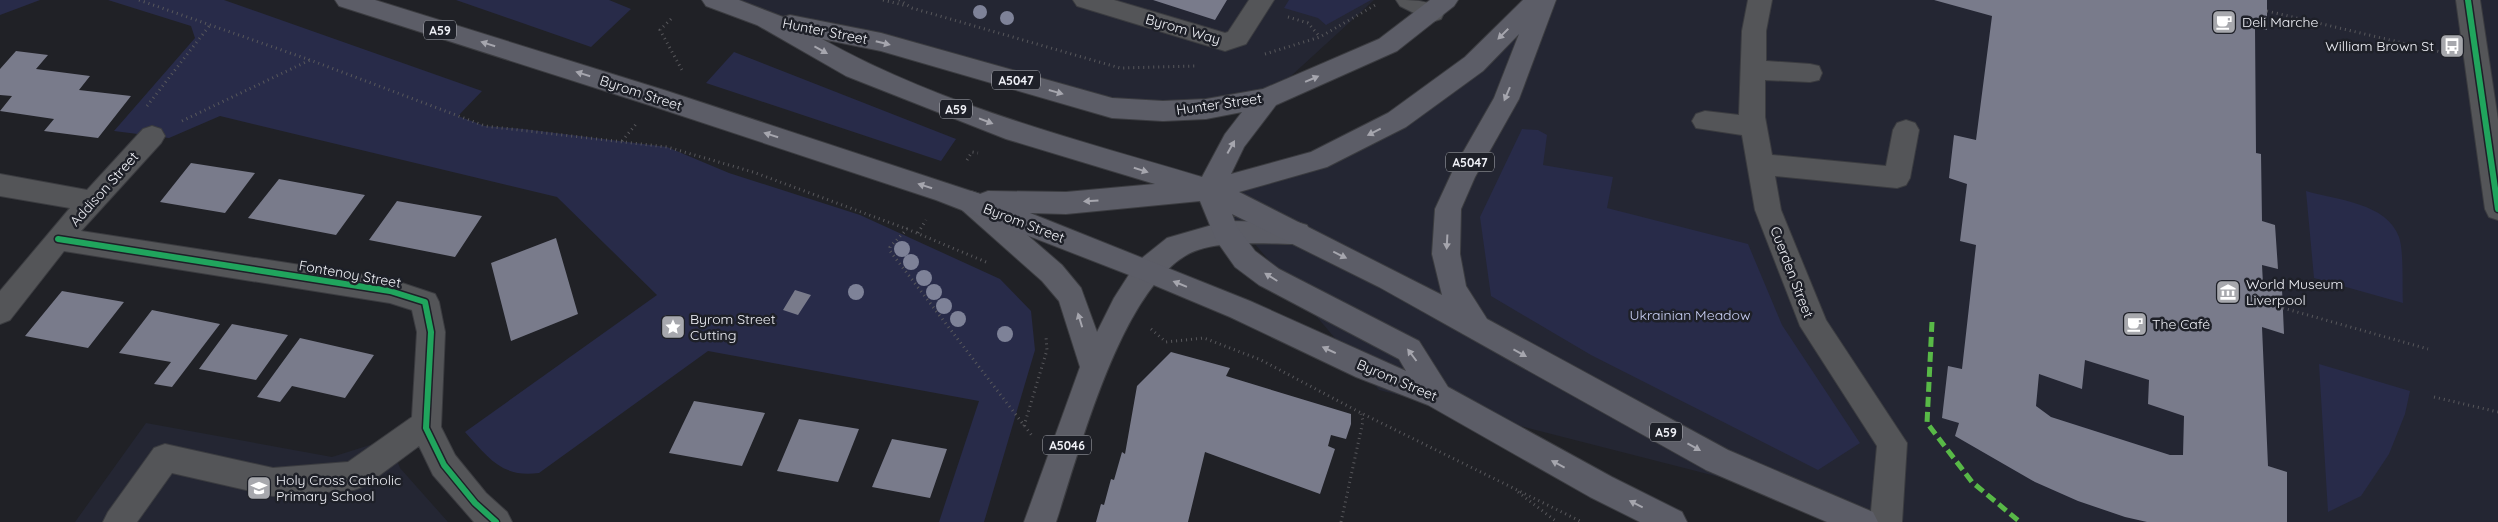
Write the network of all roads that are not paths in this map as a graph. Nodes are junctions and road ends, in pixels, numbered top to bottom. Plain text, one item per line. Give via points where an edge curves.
1 (347, 0) edge
2 (409, 0) edge
3 (714, 0) edge
4 (1085, 0) edge
5 (1262, 0) edge
6 (1408, 0) edge
7 (1538, 0) edge
8 (1544, 0) edge
9 (1760, 0) edge
10 (2468, 0) edge
11 (1439, 6) edge
12 (379, 11) junction
13 (766, 19) junction
14 (1753, 70) junction
15 (1810, 73) dead end
16 (1267, 98) junction
17 (1705, 121) dead end
18 (1754, 126) junction
19 (1906, 130) dead end
20 (152, 136) road end
21 (1760, 164) junction
22 (0, 186) edge
23 (1209, 190) junction
24 (91, 201) junction
25 (971, 202) junction
26 (2498, 209) edge
27 (1226, 232) junction
28 (1297, 233) junction
29 (58, 239) junction
30 (1147, 270) junction
31 (0, 312) edge
32 (1478, 329) junction
33 (1094, 367) junction
34 (1438, 396) junction
35 (427, 423) junction
36 (119, 522) edge
37 (496, 522) edge
38 (1040, 522) edge
39 (1670, 522) edge
40 (1862, 522) edge
41 (1886, 522) edge

1 - 12 highway, Byrom Street / A59
2 - 12 highway
3 - 13 highway, A59
4 - 5 street, Byrom Way via 1225,42 1237,38
6 - 11 street
7 -> 23 highway via 1474,64 1397,120 1318,160
8 -> 32 highway, A5047 via 1506,99 1463,175 1448,209 1446,254 1454,288
9 - 14 street, Cuerden Street via 1754,31
10 - 26 street
16 -> 11 highway, Hunter Street / A5047 via 1388,45
25 -> 12 highway, Byrom Street / A59 via 658,98
13 -> 16 highway, Hunter Street / A5047 via 881,42 1112,108 1206,109
13 -> 23 highway, A59 via 855,69 1015,132
14 - 15 street
14 - 18 street, Cuerden Street
23 -> 16 highway, A5047 via 1234,141
17 - 18 street
18 - 21 street, Cuerden Street
19 - 21 street via 1896,178
20 - 24 street, Addison Street
21 - 41 street, Cuerden Street via 1768,210 1814,326 1892,443
22 - 24 street
23 -> 25 highway via 1066,203
23 - 27 highway
23 - 28 highway, A59
24 - 29 street, Addison Street
25 - 30 highway, Byrom Street / A59
33 -> 25 main road via 1071,296 1052,273
27 - 28 main road, A5046
27 - 30 main road, A5046 via 1177,246
34 -> 27 highway via 1409,350 1270,277 1245,259
28 -> 32 highway, A59
29 - 31 street, Addison Street
29 - 35 street, Fontenoy Street via 390,291 425,302 431,332
30 - 33 main road, A5046 via 1124,306
34 -> 30 highway, Byrom Street / A59 via 1366,368
32 -> 40 highway, A59 via 1717,460
33 - 38 main road, A5046
39 -> 34 highway, Byrom Street / A59
35 - 36 street via 354,476 273,482 165,458
35 - 37 street, Fontenoy Street via 426,428 444,465 475,503

